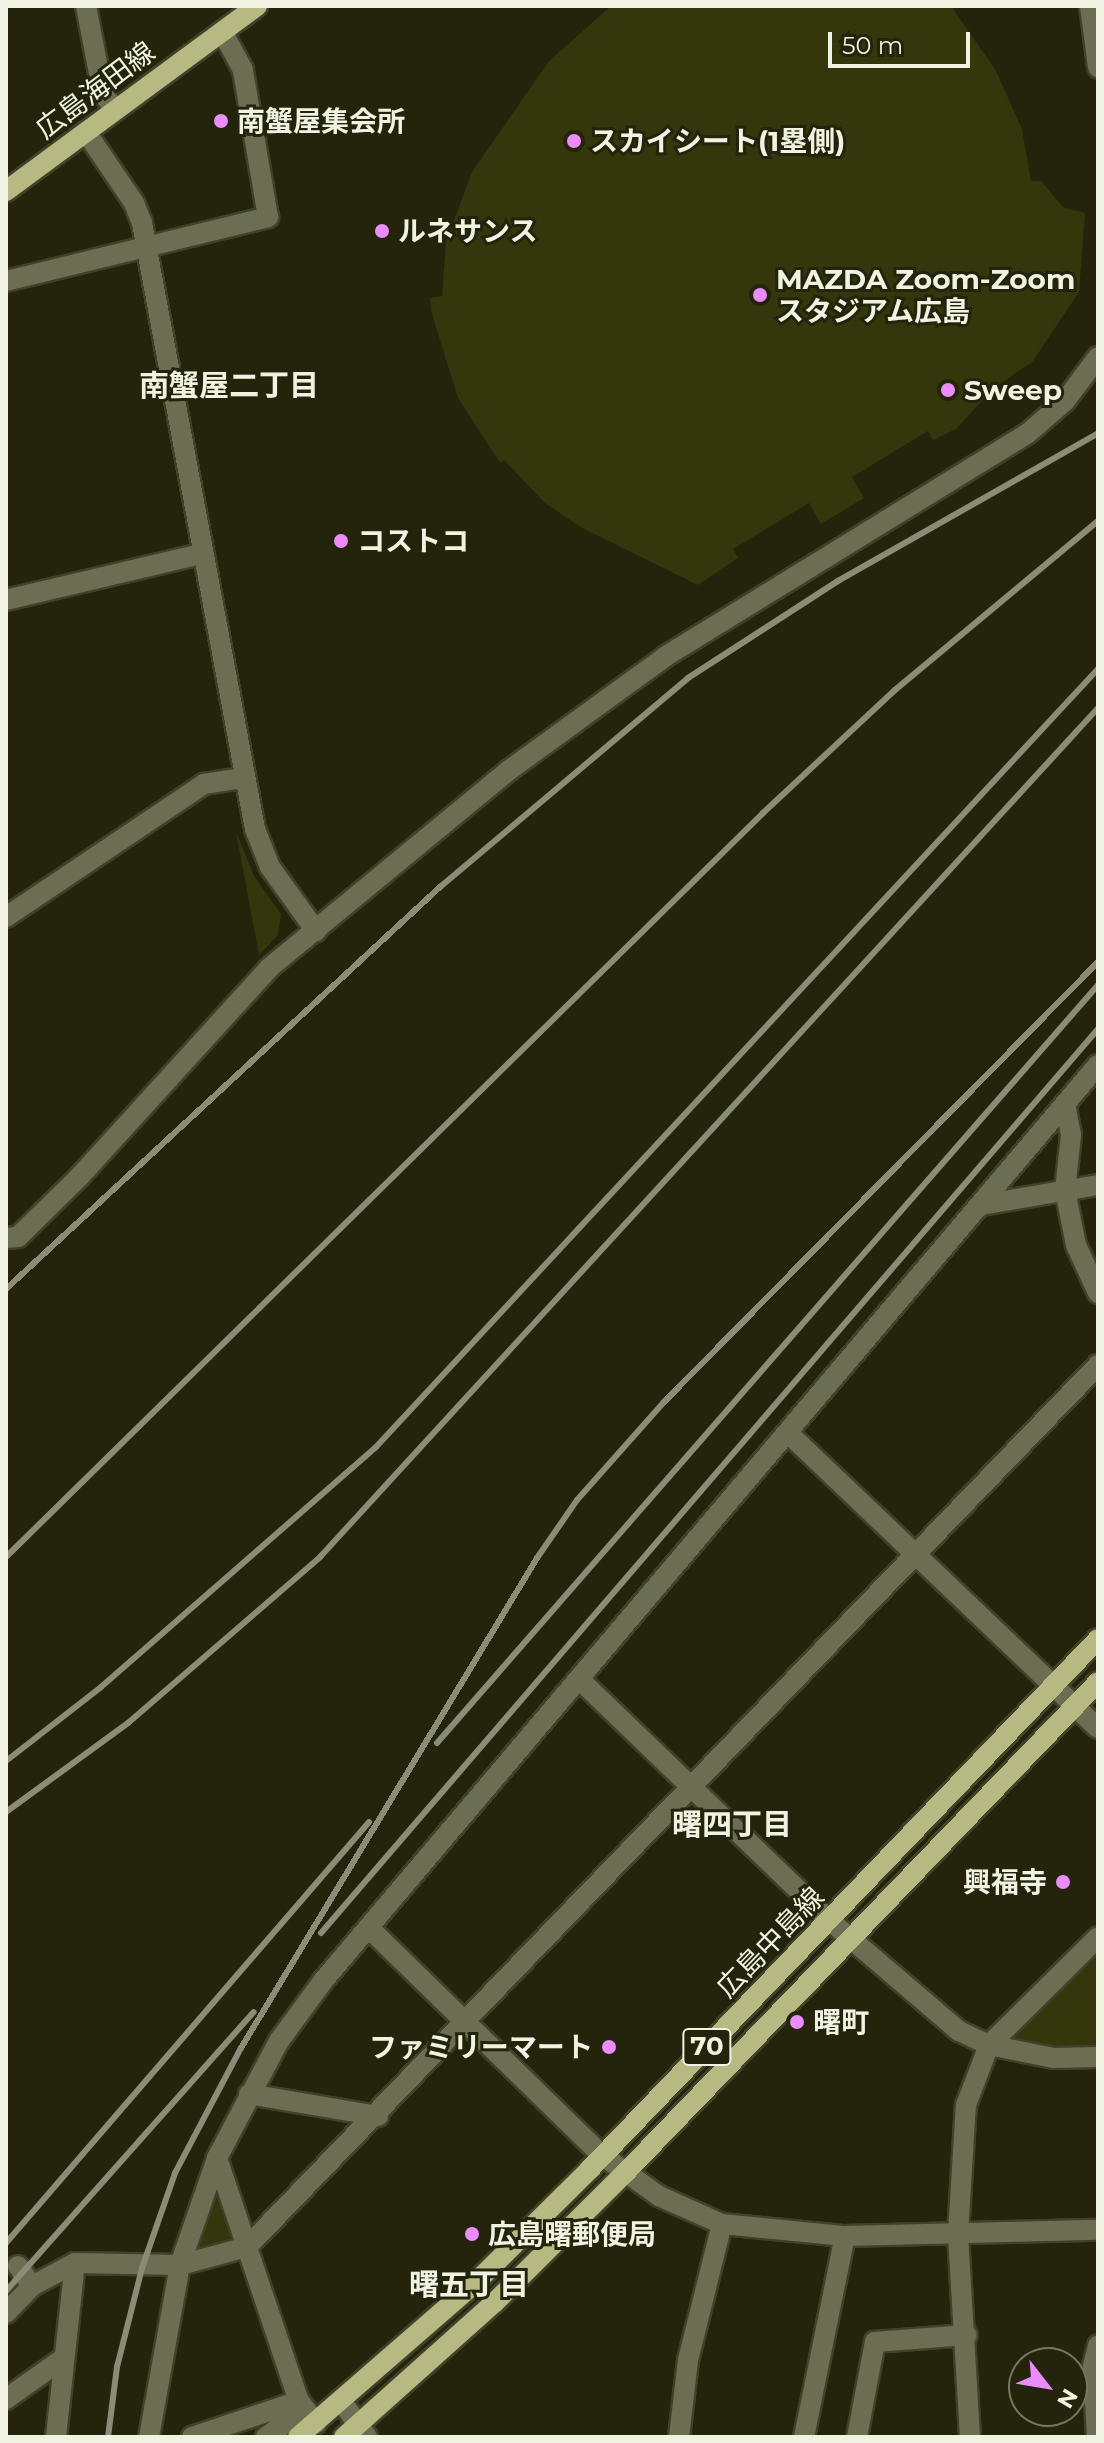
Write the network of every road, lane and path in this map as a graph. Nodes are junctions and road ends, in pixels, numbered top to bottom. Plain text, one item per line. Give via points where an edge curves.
1 (86, 6) edge
2 (257, 6) edge
3 (1090, 6) edge
4 (222, 31) junction
5 (1098, 67) edge
6 (115, 109) junction
7 (86, 132) junction
8 (6, 191) edge
9 (148, 249) junction
10 (6, 281) edge
11 (1098, 357) edge
12 (200, 554) junction
13 (6, 600) edge
14 (242, 778) junction
15 (6, 917) edge
16 (316, 931) junction
17 (1098, 1065) edge
18 (1065, 1104) junction
19 (1098, 1185) edge
20 (1065, 1190) junction
21 (981, 1205) junction
22 (6, 1238) edge
23 (1098, 1293) edge
24 (1098, 1365) edge
25 (788, 1433) junction
26 (916, 1555) junction
27 (1098, 1639) edge
28 (580, 1680) junction
29 (1098, 1682) edge
30 (1053, 1686) junction
31 (1074, 1706) junction
32 (1098, 1728) edge
33 (693, 1789) junction
34 (829, 1920) junction
35 (370, 1929) junction
36 (1098, 1937) edge
37 (850, 1938) junction
38 (468, 2023) junction
39 (989, 2045) junction
40 (1098, 2057) edge
41 (249, 2094) junction
42 (378, 2116) junction
43 (603, 2156) junction
44 (217, 2158) junction
45 (626, 2172) junction
46 (722, 2224) junction
47 (1098, 2230) edge
48 (958, 2234) junction
49 (845, 2236) junction
50 (247, 2247) junction
51 (75, 2263) junction
52 (180, 2265) junction
53 (18, 2266) dead end
54 (32, 2286) junction
55 (6, 2313) edge
56 (967, 2335) junction
57 (1098, 2346) edge
58 (61, 2360) junction
59 (6, 2399) edge
60 (342, 2402) junction
61 (306, 2411) junction
62 (356, 2433) edge
63 (56, 2437) edge
64 (149, 2437) edge
65 (192, 2437) edge
66 (266, 2437) edge
67 (298, 2437) edge
68 (679, 2437) edge
69 (804, 2437) edge
70 (857, 2437) edge
71 (970, 2437) edge
72 (1097, 2437) edge

1 - 6 street via 103,94
2 - 4 main road, 広島海田線
3 - 5 street
4 - 6 main road, 広島海田線
4 - 9 street via 243,70 268,217
6 - 7 main road, 広島海田線
7 - 8 main road, 広島海田線
7 - 9 street via 134,203
9 - 10 street
9 - 12 street
11 - 16 street via 1065,401 1027,434 666,656 508,771
12 - 13 street
12 - 14 street
14 - 15 street via 204,784
14 - 16 street via 262,850
16 - 22 street via 269,968 80,1176 18,1237
17 - 18 street
18 - 20 street via 1071,1135
18 - 21 street
19 - 20 street
20 - 21 street
20 - 23 street via 1076,1245
21 - 25 street
24 - 26 street
25 - 26 street
25 - 28 street
26 - 30 street
26 - 33 street
27 - 30 main road, 広島中島線 / 70
28 - 33 street
28 - 35 street
29 - 31 main road, 広島中島線 / 70
30 - 31 street
30 - 34 main road, 広島中島線 / 70
31 - 32 street
31 - 37 main road, 広島中島線 / 70
33 - 34 street
33 - 38 street
34 - 37 street
34 - 43 main road, 広島中島線 / 70
35 - 38 street
35 - 41 street via 288,2029
36 - 39 street
37 - 39 street via 924,2006
37 - 45 main road, 広島中島線 / 70
38 - 42 street
38 - 43 street
39 - 40 street via 1054,2058
39 - 48 street via 966,2105
41 - 42 street
41 - 44 street
42 - 50 street
43 - 45 street
43 - 60 main road, 広島中島線 / 70 via 475,2283
44 - 50 street
44 - 52 street
45 - 46 street via 659,2196
45 - 62 main road, 広島中島線 / 70
46 - 49 street
46 - 68 street via 688,2360
47 - 48 street
48 - 49 street
48 - 56 street
49 - 69 street
50 - 52 street
50 - 61 street
51 - 52 street
51 - 54 street
51 - 58 street
52 - 64 street
53 - 54 street
54 - 55 street
56 - 70 street via 875,2342
56 - 71 street
57 - 72 street via 1093,2366
58 - 59 street
58 - 63 street
60 - 61 main road, 広島中島線 / 70
60 - 62 street
61 - 65 street
61 - 66 street
61 - 67 main road, 広島中島線 / 70

